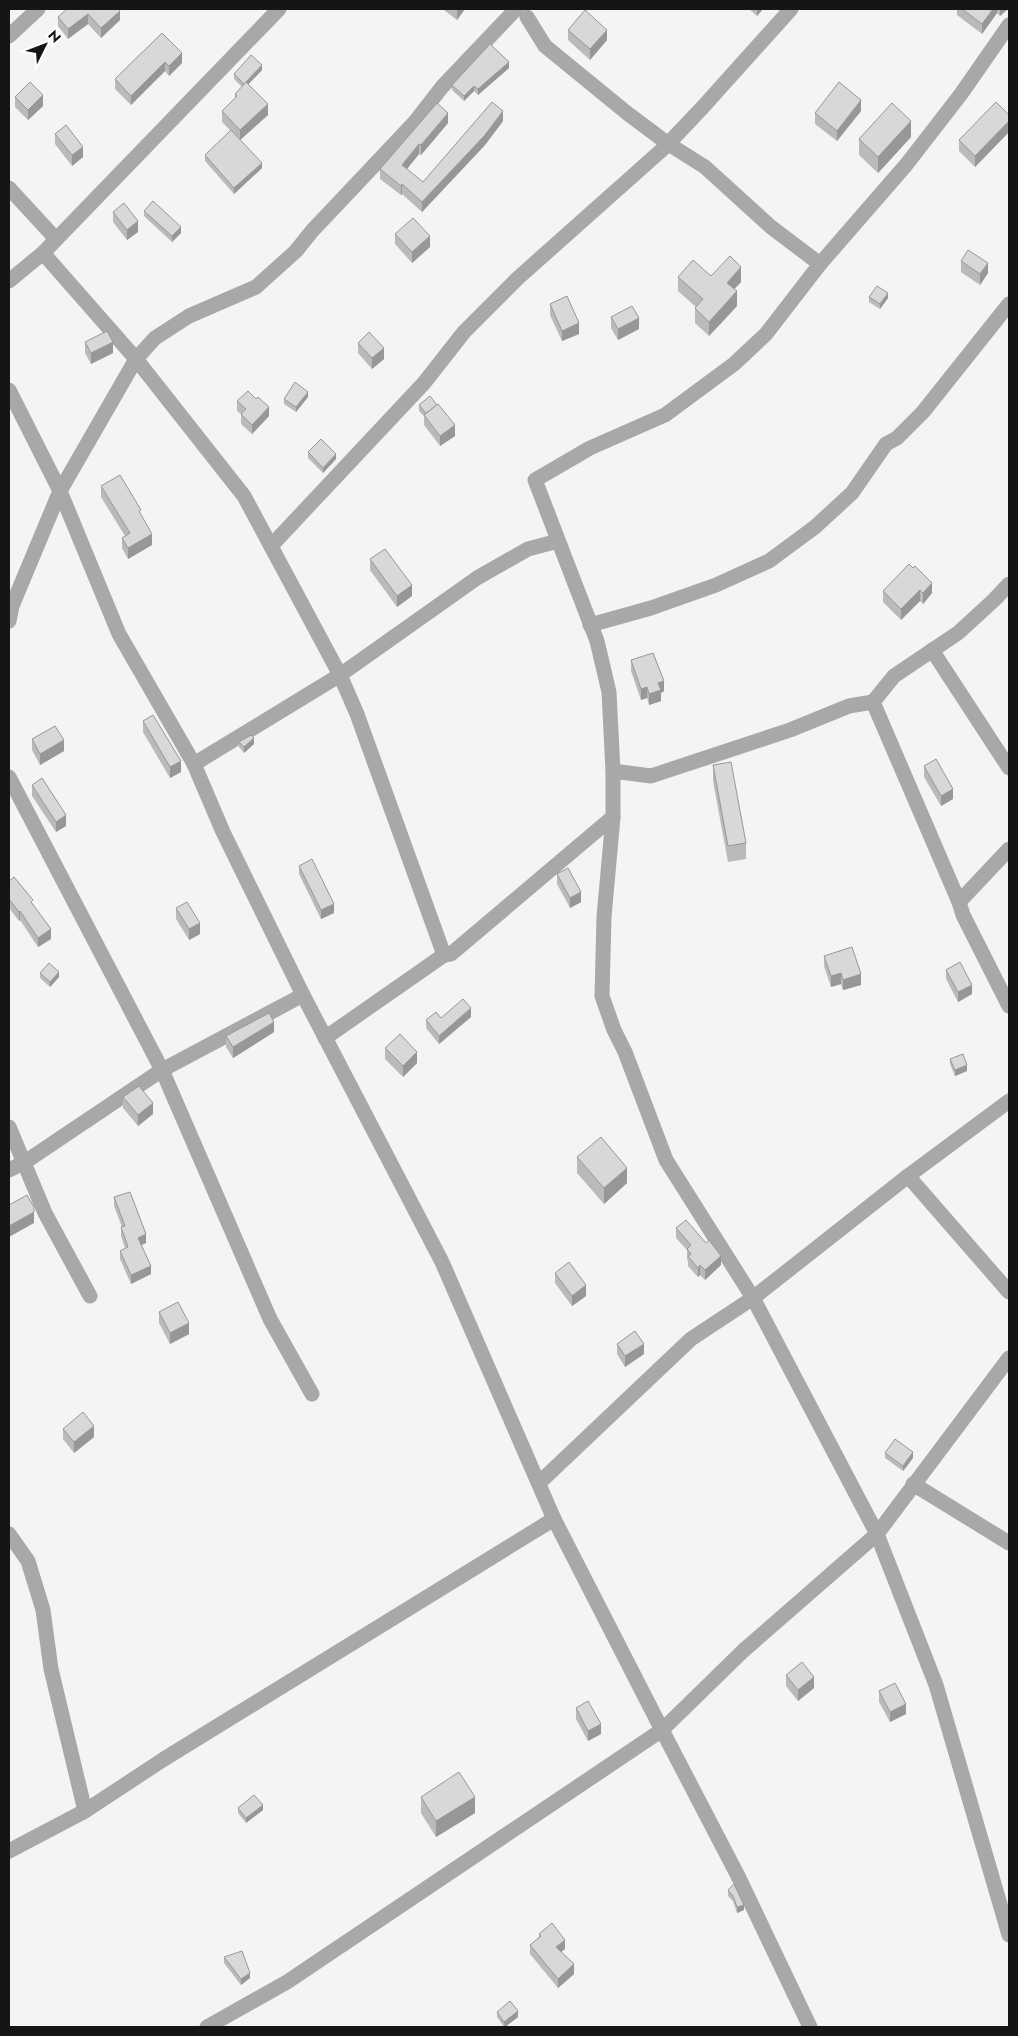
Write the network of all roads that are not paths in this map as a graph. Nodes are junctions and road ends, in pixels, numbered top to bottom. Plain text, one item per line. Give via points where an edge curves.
1 (38, 9) edge
2 (279, 9) edge
3 (791, 9) edge
4 (524, 11) edge
5 (1009, 25) edge
6 (9, 36) edge
7 (667, 142) junction
8 (9, 188) edge
9 (56, 238) junction
10 (43, 253) junction
11 (820, 264) junction
12 (9, 281) edge
13 (1009, 304) edge
14 (136, 359) junction
15 (9, 390) edge
16 (60, 491) junction
17 (558, 541) junction
18 (271, 546) junction
19 (1009, 584) edge
20 (9, 622) edge
21 (590, 625) junction
22 (932, 650) junction
23 (340, 675) junction
24 (873, 702) junction
25 (194, 764) junction
26 (1009, 768) edge
27 (613, 771) junction
28 (9, 778) edge
29 (613, 817) junction
30 (1009, 848) edge
31 (959, 902) junction
32 (444, 955) junction
33 (303, 995) junction
34 (1009, 1006) edge
35 (325, 1038) junction
36 (162, 1070) junction
37 (1009, 1101) edge
38 (9, 1127) edge
39 (25, 1162) junction
40 (9, 1170) edge
41 (908, 1176) junction
42 (1009, 1292) edge
43 (90, 1296) dead end
44 (753, 1298) junction
45 (1009, 1358) edge
46 (312, 1394) dead end
47 (539, 1483) junction
48 (913, 1484) junction
49 (554, 1519) junction
50 (9, 1534) edge
51 (877, 1534) junction
52 (1009, 1543) edge
53 (662, 1730) junction
54 (85, 1810) junction
55 (9, 1851) edge
56 (1009, 1935) edge
57 (207, 2027) edge
58 (810, 2027) edge

1 - 6 street
2 - 9 street
3 - 7 street
4 - 7 street via 545,46
4 - 14 street via 442,87 414,123 296,252 256,287 171,326
5 - 11 street via 906,165
7 - 11 street via 705,166 771,227
7 - 18 street via 518,278 464,332 424,383
8 - 9 street
9 - 10 street
10 - 12 street
10 - 14 street
11 - 17 street via 766,334 700,390 665,415 590,448 535,480
13 - 21 street via 943,389 897,438 886,444 852,492 816,528 769,560 716,585
14 - 16 street
14 - 18 street via 244,496
15 - 16 street
16 - 20 street via 12,606
16 - 25 street via 118,634
17 - 21 street
17 - 23 street via 528,549 477,578
18 - 23 street
19 - 22 street via 958,633
21 - 27 street via 609,692
22 - 24 street via 894,676
22 - 26 street
23 - 25 street
23 - 32 street
24 - 27 street via 849,706 790,730 650,776
24 - 31 street
25 - 33 street via 223,832
27 - 29 street
28 - 36 street
29 - 32 street via 451,954
29 - 44 street via 604,917 602,996 666,1160
30 - 31 street
31 - 34 street
32 - 35 street
33 - 35 street
33 - 36 street
35 - 47 street via 442,1262
36 - 39 street
36 - 46 street via 270,1319
37 - 41 street
38 - 39 street
39 - 40 street
39 - 43 street via 45,1213
41 - 42 street
41 - 44 street
44 - 47 street via 691,1339
44 - 51 street
45 - 48 street
47 - 49 street
48 - 51 street
48 - 52 street
49 - 53 street
49 - 54 street
50 - 54 street via 28,1561 43,1610 51,1669
51 - 53 street via 743,1651
51 - 56 street via 936,1685
53 - 57 street via 287,1982
53 - 58 street via 738,1876
54 - 55 street

